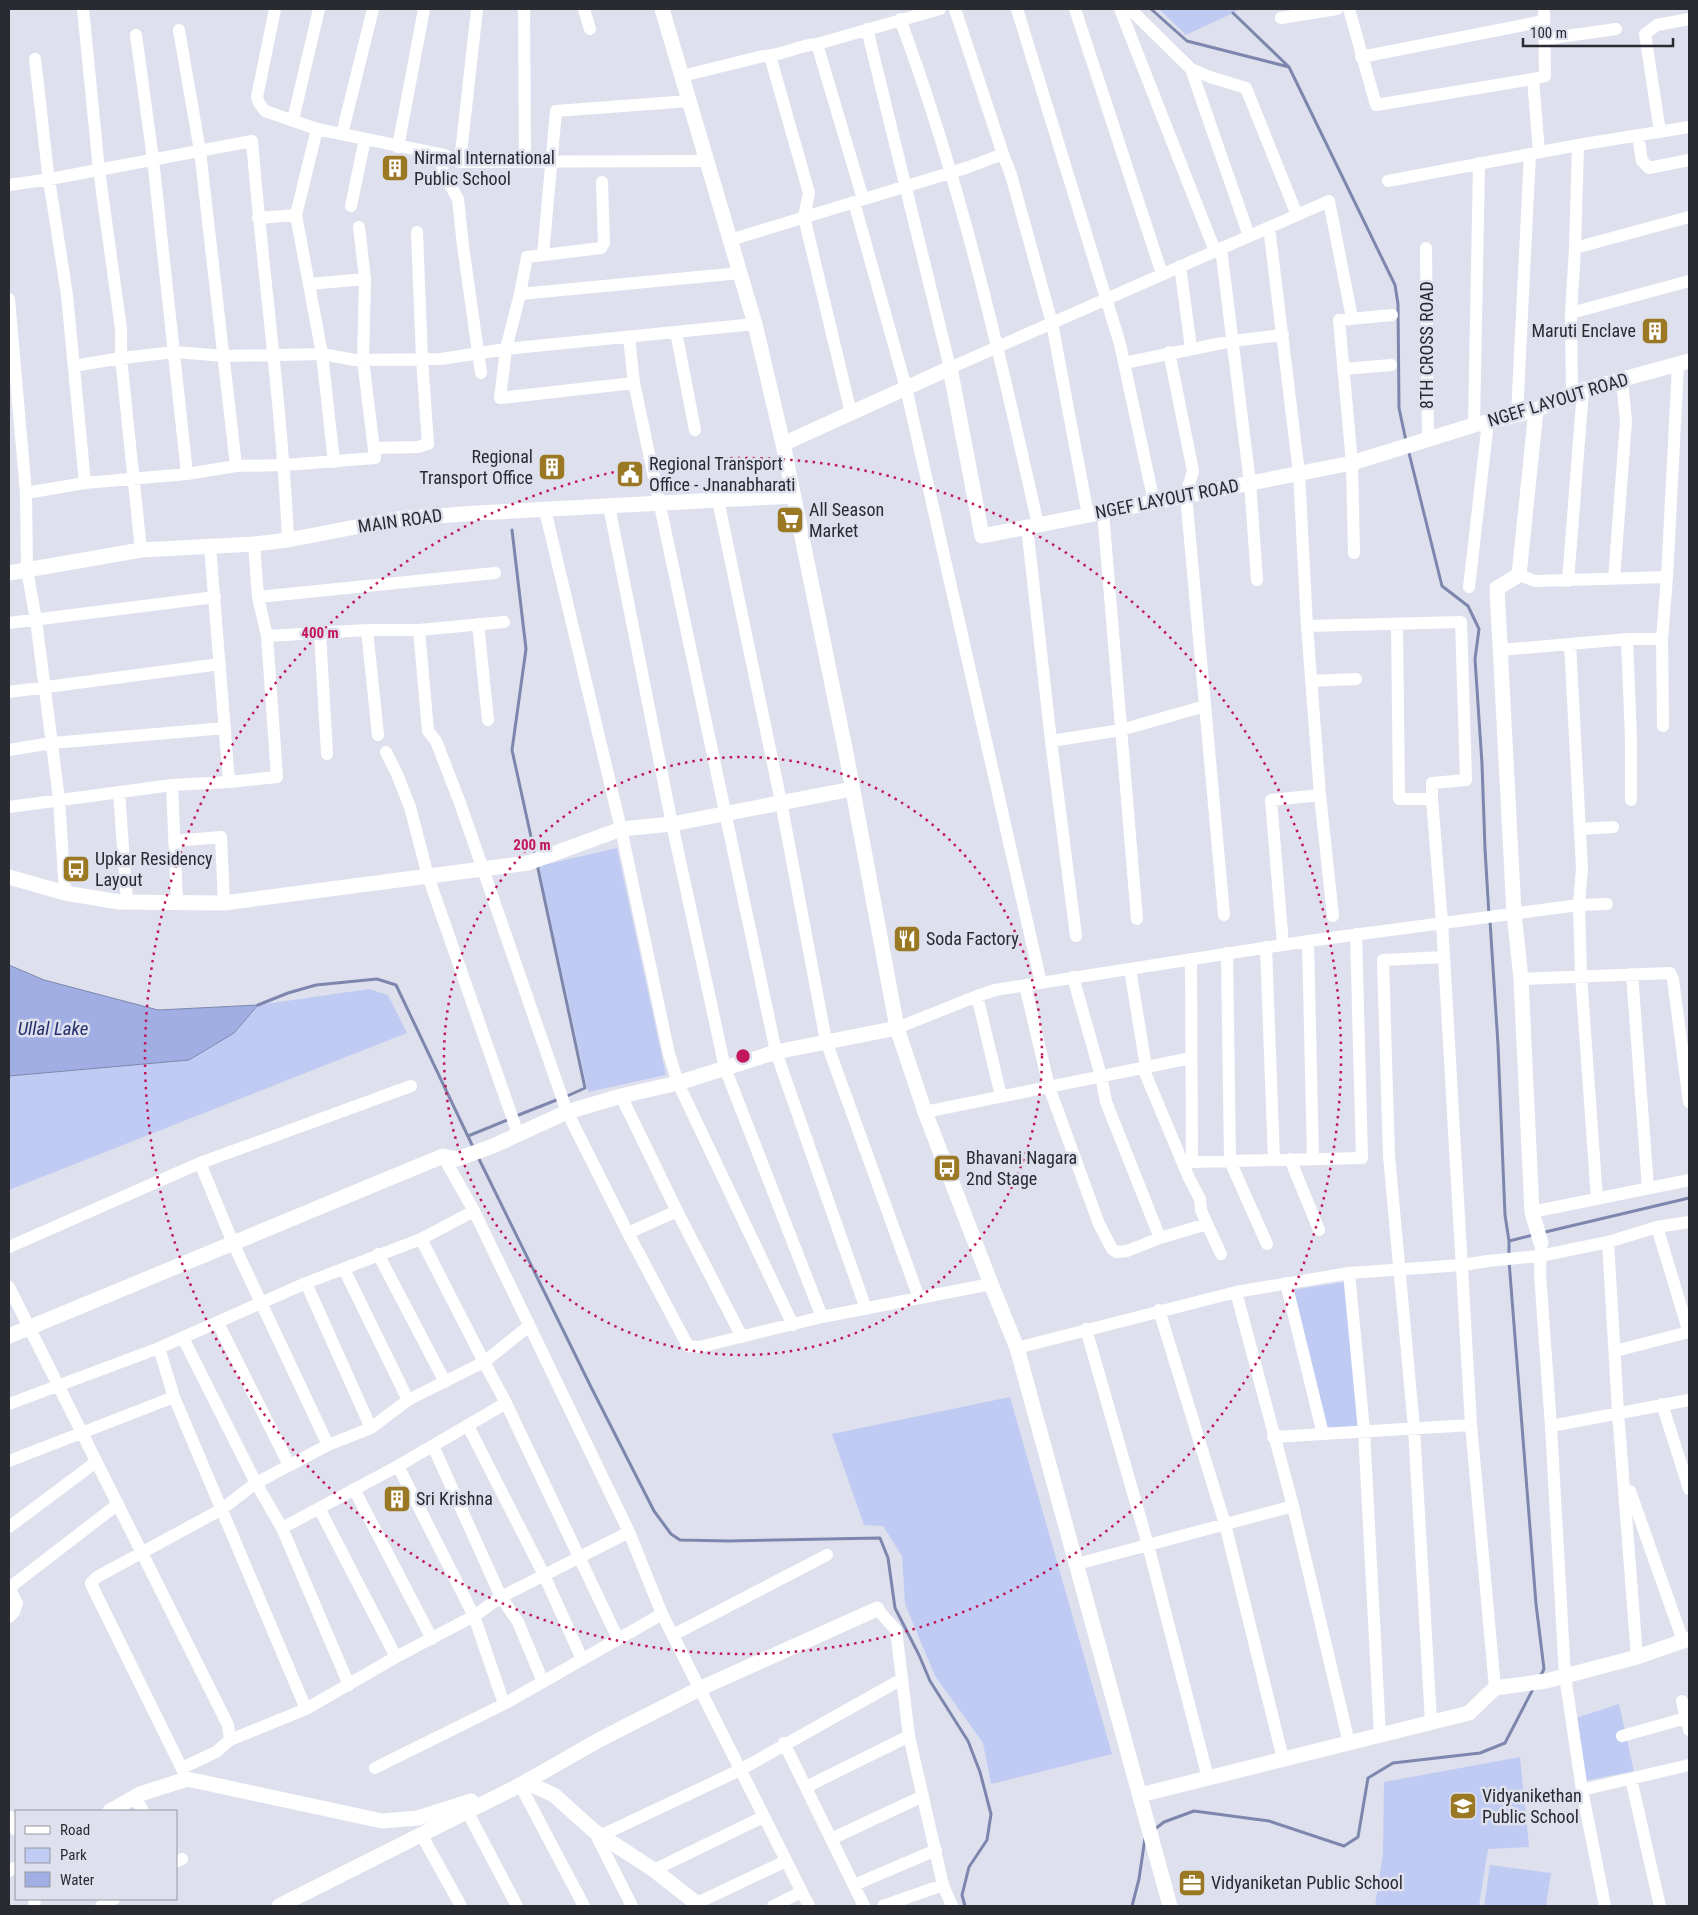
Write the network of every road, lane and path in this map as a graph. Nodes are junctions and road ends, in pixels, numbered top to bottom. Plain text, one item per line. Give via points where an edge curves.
1 (84, 9) edge
2 (275, 9) edge
3 (319, 9) edge
4 (372, 9) edge
5 (424, 9) edge
6 (478, 9) edge
7 (524, 9) edge
8 (584, 9) edge
9 (662, 9) edge
10 (940, 9) edge
11 (955, 9) edge
12 (1017, 9) edge
13 (1075, 9) edge
14 (1120, 9) edge
15 (1130, 9) edge
16 (1338, 9) edge
17 (1349, 9) edge
18 (1544, 15) edge
19 (1281, 18) dead end
20 (900, 19) junction
21 (1689, 19) edge
22 (590, 29) dead end
23 (867, 29) junction
24 (1616, 29) dead end
25 (179, 30) dead end
26 (136, 35) dead end
27 (1545, 39) junction
28 (817, 44) junction
29 (770, 56) junction
30 (1361, 57) junction
31 (35, 59) dead end
32 (1191, 69) junction
33 (682, 76) junction
34 (1533, 79) junction
35 (689, 101) junction
36 (293, 120) junction
37 (1689, 127) edge
38 (317, 129) junction
39 (1660, 132) junction
40 (342, 134) junction
41 (1638, 135) junction
42 (365, 139) junction
43 (1578, 145) junction
44 (398, 147) junction
45 (200, 151) junction
46 (1535, 153) junction
47 (1004, 154) junction
48 (444, 155) junction
49 (153, 159) junction
50 (1689, 160) edge
51 (707, 161) junction
52 (460, 162) junction
53 (525, 162) junction
54 (551, 162) junction
55 (1479, 164) junction
56 (100, 170) junction
57 (951, 172) junction
58 (50, 179) junction
59 (1388, 181) dead end
60 (602, 182) dead end
61 (9, 185) edge
62 (906, 186) junction
63 (859, 200) junction
64 (351, 206) dead end
65 (296, 215) junction
66 (1297, 215) junction
67 (804, 217) junction
68 (1689, 217) edge
69 (258, 218) junction
70 (359, 227) dead end
71 (1269, 227) junction
72 (417, 232) dead end
73 (1249, 236) junction
74 (730, 240) junction
75 (1426, 248) dead end
76 (1575, 248) junction
77 (1218, 250) junction
78 (543, 255) junction
79 (1180, 266) junction
80 (740, 273) junction
81 (1162, 274) junction
82 (365, 279) junction
83 (1689, 281) edge
84 (309, 284) junction
85 (520, 294) junction
86 (1106, 299) junction
87 (9, 301) edge
88 (1571, 313) junction
89 (1392, 315) dead end
90 (1352, 318) junction
91 (1052, 323) junction
92 (755, 324) junction
93 (676, 332) junction
94 (1283, 335) junction
95 (628, 337) junction
96 (1232, 341) junction
97 (998, 347) junction
98 (1191, 348) junction
99 (506, 349) junction
100 (175, 352) junction
101 (1169, 352) junction
102 (274, 354) junction
103 (322, 354) junction
104 (479, 354) junction
105 (225, 356) junction
106 (121, 358) junction
107 (422, 359) junction
108 (363, 360) junction
109 (1124, 363) junction
110 (1683, 363) edge
111 (1391, 365) dead end
112 (74, 366) junction
113 (950, 368) junction
114 (1343, 369) junction
115 (481, 373) dead end
116 (1622, 380) junction
117 (634, 383) junction
118 (906, 388) junction
119 (1578, 392) junction
120 (1536, 410) junction
121 (851, 413) junction
122 (1517, 415) junction
123 (1481, 424) junction
124 (695, 430) dead end
125 (783, 444) junction
126 (1414, 445) junction
127 (374, 448) junction
128 (334, 462) junction
129 (1352, 463) junction
130 (285, 465) junction
131 (236, 466) junction
132 (1299, 473) junction
133 (188, 474) junction
134 (134, 478) junction
135 (84, 483) junction
136 (1250, 483) junction
137 (26, 493) junction
138 (794, 496) junction
139 (1186, 496) junction
140 (718, 500) junction
141 (1154, 502) junction
142 (659, 503) junction
143 (609, 506) junction
144 (545, 510) junction
145 (1103, 512) junction
146 (1088, 515) junction
147 (1033, 526) junction
148 (288, 540) junction
149 (254, 544) junction
150 (210, 546) junction
151 (141, 550) junction
152 (1354, 552) dead end
153 (27, 570) junction
154 (494, 572) dead end
155 (9, 573) edge
156 (1519, 575) junction
157 (1666, 577) junction
158 (1614, 579) junction
159 (1257, 580) dead end
160 (1568, 581) junction
161 (1469, 587) dead end
162 (258, 596) junction
163 (214, 597) junction
164 (36, 620) junction
165 (504, 622) dead end
166 (9, 623) edge
167 (478, 624) junction
168 (1397, 624) junction
169 (1307, 626) junction
170 (367, 630) junction
171 (419, 630) junction
172 (320, 633) junction
173 (267, 636) junction
174 (1662, 638) junction
175 (1627, 640) junction
176 (1570, 644) junction
177 (1500, 650) junction
178 (220, 664) junction
179 (1356, 679) dead end
180 (1311, 681) junction
181 (45, 687) junction
182 (9, 692) edge
183 (1205, 706) junction
184 (488, 720) dead end
185 (1663, 726) dead end
186 (225, 728) junction
187 (1121, 730) junction
188 (378, 735) dead end
189 (1051, 741) junction
190 (52, 744) junction
191 (9, 750) edge
192 (386, 752) dead end
193 (327, 754) dead end
194 (229, 782) junction
195 (172, 785) junction
196 (852, 789) junction
197 (119, 792) junction
198 (1320, 794) junction
199 (60, 799) junction
200 (1432, 799) junction
201 (1630, 800) dead end
202 (781, 802) junction
203 (9, 806) edge
204 (726, 813) junction
205 (672, 824) junction
206 (1613, 828) dead end
207 (621, 829) junction
208 (1580, 829) junction
209 (174, 841) junction
210 (482, 869) junction
211 (428, 876) junction
212 (9, 877) edge
213 (65, 892) junction
214 (127, 902) junction
215 (177, 902) junction
216 (224, 903) junction
217 (1607, 904) dead end
218 (1579, 905) junction
219 (1514, 913) junction
220 (1224, 915) dead end
221 (1333, 916) dead end
222 (1137, 919) dead end
223 (1442, 922) junction
224 (1356, 934) junction
225 (1076, 936) dead end
226 (1308, 941) junction
227 (1283, 945) junction
228 (1266, 948) junction
229 (1227, 954) junction
230 (1444, 957) junction
231 (1191, 959) junction
232 (1130, 969) junction
233 (1632, 974) junction
234 (1581, 976) junction
235 (1073, 977) junction
236 (1521, 979) junction
237 (1041, 983) junction
238 (1025, 985) junction
239 (976, 996) junction
240 (897, 1028) junction
241 (826, 1041) junction
242 (776, 1052) junction
243 (1191, 1058) junction
244 (1145, 1067) junction
245 (725, 1068) junction
246 (1101, 1076) junction
247 (678, 1083) junction
248 (411, 1086) dead end
249 (1049, 1087) junction
250 (620, 1096) junction
251 (1002, 1096) junction
252 (1689, 1102) edge
253 (567, 1112) junction
254 (926, 1112) junction
255 (518, 1134) junction
256 (443, 1156) junction
257 (1313, 1159) junction
258 (1274, 1160) junction
259 (1290, 1160) junction
260 (1230, 1161) junction
261 (200, 1163) junction
262 (1689, 1180) edge
263 (1648, 1188) junction
264 (1597, 1199) junction
265 (474, 1211) junction
266 (677, 1212) junction
267 (1532, 1212) junction
268 (1689, 1222) edge
269 (1207, 1224) junction
270 (1657, 1228) junction
271 (1319, 1230) dead end
272 (628, 1233) junction
273 (1160, 1238) junction
274 (421, 1239) junction
275 (1608, 1242) junction
276 (233, 1243) junction
277 (1267, 1244) dead end
278 (9, 1247) edge
279 (1541, 1250) junction
280 (378, 1254) junction
281 (1221, 1254) dead end
282 (1462, 1265) junction
283 (344, 1269) junction
284 (1399, 1270) junction
285 (1349, 1273) junction
286 (306, 1283) junction
287 (1286, 1283) junction
288 (991, 1284) junction
289 (9, 1287) edge
290 (1236, 1292) junction
291 (919, 1298) junction
292 (261, 1304) junction
293 (866, 1309) junction
294 (1159, 1310) junction
295 (822, 1318) junction
296 (218, 1323) junction
297 (793, 1325) junction
298 (529, 1326) junction
299 (30, 1328) junction
300 (1086, 1329) junction
301 (1689, 1333) edge
302 (9, 1336) edge
303 (742, 1337) junction
304 (183, 1338) junction
305 (159, 1348) junction
306 (1017, 1348) junction
307 (1615, 1351) junction
308 (484, 1362) junction
309 (445, 1382) junction
310 (58, 1385) junction
311 (174, 1397) junction
312 (408, 1400) junction
313 (1689, 1400) edge
314 (506, 1403) junction
315 (9, 1404) edge
316 (1662, 1404) junction
317 (1618, 1412) junction
318 (1471, 1425) junction
319 (468, 1426) junction
320 (1551, 1426) junction
321 (371, 1428) junction
322 (1414, 1428) junction
323 (1364, 1432) junction
324 (82, 1433) junction
325 (1323, 1434) junction
326 (1273, 1437) junction
327 (328, 1445) junction
328 (433, 1446) junction
329 (9, 1461) edge
330 (96, 1462) junction
331 (289, 1465) junction
332 (398, 1466) junction
333 (1624, 1475) junction
334 (256, 1482) junction
335 (354, 1489) junction
336 (1689, 1489) edge
337 (118, 1504) junction
338 (1293, 1506) junction
339 (319, 1508) junction
340 (222, 1509) junction
341 (1225, 1524) junction
342 (9, 1527) edge
343 (282, 1528) junction
344 (629, 1532) junction
345 (1148, 1545) junction
346 (142, 1552) junction
347 (827, 1555) dead end
348 (579, 1557) junction
349 (1078, 1564) junction
350 (544, 1575) junction
351 (9, 1588) edge
352 (501, 1597) junction
353 (877, 1609) joint
354 (662, 1614) junction
355 (474, 1616) junction
356 (9, 1617) edge
357 (673, 1635) junction
358 (618, 1639) junction
359 (432, 1640) junction
360 (1686, 1640) edge
361 (396, 1657) junction
362 (1637, 1657) junction
363 (582, 1659) junction
364 (1565, 1676) junction
365 (902, 1679) junction
366 (543, 1682) junction
367 (349, 1685) junction
368 (1495, 1688) junction
369 (699, 1689) junction
370 (1682, 1701) dead end
371 (504, 1704) junction
372 (306, 1709) junction
373 (1431, 1722) junction
374 (1688, 1724) edge
375 (1380, 1735) junction
376 (909, 1736) junction
377 (1622, 1736) dead end
378 (230, 1740) junction
379 (784, 1743) junction
380 (1349, 1743) junction
381 (1283, 1759) junction
382 (1689, 1766) edge
383 (375, 1768) dead end
384 (740, 1770) junction
385 (184, 1773) junction
386 (1208, 1778) junction
387 (1631, 1778) junction
388 (520, 1784) junction
389 (806, 1787) junction
390 (1582, 1790) junction
391 (1140, 1795) junction
392 (923, 1796) junction
393 (134, 1798) junction
394 (112, 1810) edge
395 (142, 1810) edge
396 (467, 1812) junction
397 (763, 1817) junction
398 (598, 1833) junction
399 (422, 1834) junction
400 (831, 1839) junction
401 (936, 1850) junction
402 (786, 1861) junction
403 (654, 1870) junction
404 (854, 1885) junction
405 (943, 1885) junction
406 (801, 1892) junction
407 (112, 1900) edge
408 (698, 1905) edge
409 (101, 1906) edge
410 (279, 1906) edge
411 (461, 1906) edge
412 (517, 1906) edge
413 (584, 1906) edge
414 (632, 1906) edge
415 (773, 1906) edge
416 (809, 1906) edge
417 (864, 1906) edge
418 (883, 1906) edge
419 (952, 1906) edge
420 (1170, 1906) edge
421 (1605, 1906) edge
422 (1660, 1906) edge

1 - 56 street
2 - 36 street via 257,97 265,111
3 - 36 street
4 - 40 street
5 - 44 street
6 - 52 street
7 - 53 street
8 - 22 street
9 - 33 street
10 - 20 street
11 - 47 street
12 - 86 street
13 - 81 street
14 - 77 street
15 - 32 street
16 - 19 street
17 - 30 street
18 - 27 street
18 - 30 street
20 - 23 street
20 - 57 street via 922,77
21 - 39 street via 1656,25 1645,34
23 - 28 street
23 - 62 street
24 - 27 street
25 - 45 street
26 - 49 street
27 - 34 street via 1545,76
28 - 29 street
28 - 63 street
29 - 33 street
29 - 67 street via 809,193
30 - 34 street via 1376,105
31 - 58 street
32 - 66 street via 1246,88
32 - 73 street
33 - 35 street
34 - 46 street
35 - 51 street
35 - 54 street via 556,111
36 - 38 street
37 - 39 street
38 - 40 street
38 - 65 street
39 - 41 street
40 - 42 street
41 - 43 street
41 - 50 street via 1642,161 1649,168
42 - 44 street
42 - 64 street
43 - 46 street
43 - 76 street
44 - 48 street
45 - 49 street
45 - 69 street via 252,141
45 - 105 street
46 - 55 street
46 - 122 street
47 - 57 street
47 - 91 street
48 - 52 street
48 - 104 street via 442,172 458,199
49 - 56 street
49 - 100 street
51 - 54 street
51 - 74 street
52 - 53 street
53 - 54 street
54 - 78 street
55 - 59 street
55 - 123 street
56 - 58 street
56 - 106 street via 122,329
57 - 62 street
57 - 97 street
58 - 61 street
58 - 112 street
60 - 78 street via 604,243 601,248
62 - 63 street
62 - 113 street
63 - 67 street
63 - 118 street
65 - 69 street
65 - 84 street
66 - 71 street
66 - 90 street via 1329,201
67 - 74 street
67 - 121 street
68 - 76 street
69 - 102 street
70 - 82 street
71 - 73 street
71 - 94 street
72 - 107 street
73 - 77 street
74 - 80 street
75 - 126 street, 8TH CROSS ROAD
76 - 88 street
77 - 79 street
77 - 96 street
78 - 85 street via 527,257
79 - 81 street
79 - 98 street
80 - 85 street
80 - 92 street
81 - 86 street
82 - 84 street
82 - 108 street
83 - 88 street
84 - 103 street
85 - 99 street
86 - 91 street
86 - 109 street
87 - 137 street
88 - 119 street
89 - 90 street
90 - 114 street via 1339,320
91 - 97 street
91 - 146 street
92 - 93 street
92 - 125 street
93 - 95 street
93 - 124 street
94 - 96 street
94 - 132 street
95 - 99 street
95 - 117 street
96 - 98 street
96 - 136 street
97 - 113 street
97 - 147 street
98 - 101 street
99 - 104 street
99 - 117 street via 500,398
100 - 105 street
100 - 106 street
100 - 133 street
101 - 109 street
101 - 139 street via 1193,471
102 - 103 street
102 - 105 street
102 - 130 street
103 - 108 street
103 - 128 street
104 - 107 street
104 - 115 street
105 - 131 street
106 - 112 street
106 - 134 street
107 - 108 street
107 - 127 street via 428,444
108 - 127 street
109 - 141 street
110 - 116 street, NGEF LAYOUT ROAD
110 - 157 street
111 - 114 street
112 - 135 street
113 - 118 street
113 - 147 street, NGEF LAYOUT ROAD via 982,536
114 - 129 street
116 - 119 street, NGEF LAYOUT ROAD
116 - 158 street via 1626,421
117 - 142 street
118 - 121 street
118 - 237 street
119 - 120 street, NGEF LAYOUT ROAD
119 - 160 street
120 - 122 street, NGEF LAYOUT ROAD
120 - 156 street
121 - 125 street
122 - 123 street, NGEF LAYOUT ROAD
123 - 126 street, NGEF LAYOUT ROAD
123 - 161 street
125 - 138 street
126 - 129 street, NGEF LAYOUT ROAD
127 - 128 street via 375,458
128 - 130 street
129 - 132 street, NGEF LAYOUT ROAD
129 - 152 street
130 - 131 street
130 - 148 street
131 - 133 street
132 - 136 street, NGEF LAYOUT ROAD
132 - 169 street
133 - 134 street
134 - 135 street
134 - 151 street
135 - 137 street
136 - 139 street, NGEF LAYOUT ROAD
136 - 159 street
137 - 153 street
138 - 140 street, MAIN ROAD
138 - 196 street
139 - 141 street, NGEF LAYOUT ROAD
139 - 183 street
140 - 142 street, MAIN ROAD
140 - 202 street
141 - 145 street, NGEF LAYOUT ROAD
142 - 143 street, MAIN ROAD
142 - 204 street
143 - 144 street, MAIN ROAD
143 - 205 street
144 - 148 street, MAIN ROAD via 397,518
144 - 207 street
145 - 146 street, NGEF LAYOUT ROAD
145 - 187 street
146 - 147 street, NGEF LAYOUT ROAD
147 - 189 street
148 - 149 street, MAIN ROAD
149 - 150 street, MAIN ROAD
149 - 162 street
150 - 151 street, MAIN ROAD
150 - 163 street
151 - 153 street, MAIN ROAD
153 - 155 street, MAIN ROAD
153 - 164 street
154 - 162 street
156 - 160 street via 1535,581
156 - 177 street via 1497,588
157 - 158 street
157 - 174 street
158 - 160 street
162 - 173 street
163 - 164 street
163 - 178 street
164 - 166 street
164 - 181 street
165 - 167 street
167 - 171 street
167 - 184 street
168 - 169 street
168 - 200 street via 1399,799
168 - 200 street via 1461,622 1466,780 1432,783
169 - 180 street
170 - 171 street
170 - 172 street
170 - 188 street
171 - 210 street via 428,732 441,752
172 - 173 street
172 - 193 street
173 - 194 street via 277,777
174 - 175 street
174 - 185 street
175 - 176 street
175 - 201 street
176 - 177 street
176 - 208 street
177 - 219 street
178 - 181 street
178 - 186 street
179 - 180 street
180 - 198 street
181 - 182 street
181 - 190 street
183 - 187 street
183 - 220 street
186 - 190 street
186 - 194 street
187 - 189 street
187 - 222 street
189 - 225 street
190 - 191 street
190 - 199 street
192 - 211 street via 410,807
194 - 195 street
195 - 197 street
195 - 209 street
196 - 202 street
196 - 240 street
197 - 199 street
197 - 214 street
198 - 221 street
198 - 227 street via 1271,800
199 - 203 street
199 - 213 street
200 - 223 street
202 - 204 street
202 - 241 street
204 - 205 street
204 - 242 street
205 - 207 street
205 - 245 street
206 - 208 street
207 - 210 street via 528,863
207 - 247 street
208 - 218 street via 1582,868
209 - 215 street
209 - 216 street via 221,837
210 - 211 street
210 - 253 street
211 - 216 street
211 - 255 street
212 - 213 street
213 - 214 street
214 - 215 street
215 - 216 street
217 - 218 street
218 - 219 street
218 - 234 street
219 - 223 street
219 - 236 street
223 - 224 street
223 - 230 street
224 - 226 street
224 - 257 street via 1362,1158
226 - 227 street
226 - 257 street
227 - 228 street
228 - 229 street
228 - 258 street
229 - 231 street
229 - 260 street
230 - 282 street
230 - 284 street via 1383,960 1389,1156
231 - 232 street
231 - 243 street
232 - 235 street
232 - 244 street
233 - 234 street
233 - 252 street via 1670,973 1673,979
233 - 263 street
234 - 236 street
234 - 264 street
235 - 237 street
235 - 246 street
236 - 267 street
237 - 238 street
238 - 239 street
238 - 249 street
239 - 240 street
239 - 251 street
240 - 241 street
240 - 254 street
241 - 242 street
241 - 291 street
242 - 245 street
242 - 293 street
243 - 244 street
243 - 260 street via 1192,1162
244 - 246 street
244 - 269 street via 1200,1199
245 - 247 street
245 - 295 street
246 - 249 street
246 - 273 street via 1106,1102
247 - 250 street
247 - 297 street
248 - 261 street
249 - 251 street
249 - 273 street via 1099,1224 1112,1249 1127,1251
250 - 253 street
250 - 266 street
251 - 254 street
253 - 255 street
253 - 272 street
254 - 288 street
255 - 256 street via 457,1159
256 - 265 street
256 - 276 street
257 - 259 street
258 - 259 street
258 - 260 street
259 - 271 street
260 - 277 street
261 - 276 street
261 - 278 street
262 - 263 street
263 - 264 street
264 - 267 street
265 - 274 street
265 - 298 street
266 - 272 street
266 - 303 street
267 - 279 street
268 - 270 street
269 - 273 street
269 - 281 street
270 - 275 street
270 - 301 street
272 - 303 street via 688,1346 698,1347
274 - 280 street
274 - 308 street
275 - 279 street
275 - 307 street
276 - 292 street
276 - 299 street
279 - 282 street
279 - 320 street
280 - 283 street
280 - 309 street
282 - 284 street
282 - 318 street
283 - 286 street
283 - 312 street
284 - 285 street
284 - 322 street
285 - 287 street
285 - 323 street
286 - 292 street
286 - 321 street
287 - 290 street
287 - 325 street
288 - 291 street
288 - 306 street
289 - 299 street
290 - 294 street
290 - 326 street
291 - 293 street
292 - 296 street
292 - 327 street
293 - 295 street
294 - 300 street
294 - 341 street
295 - 297 street
296 - 304 street
296 - 331 street
297 - 303 street
298 - 308 street
298 - 344 street
299 - 302 street
299 - 310 street
300 - 306 street
300 - 345 street
301 - 307 street
304 - 305 street
304 - 334 street
305 - 310 street
305 - 311 street
306 - 349 street
307 - 317 street
308 - 309 street
308 - 314 street
309 - 312 street
310 - 315 street
310 - 324 street
311 - 324 street
311 - 340 street
312 - 321 street
313 - 316 street
314 - 319 street
314 - 348 street
316 - 317 street
316 - 336 street
317 - 320 street
317 - 333 street
318 - 322 street
318 - 368 street
319 - 328 street
319 - 350 street
320 - 364 street
321 - 327 street
322 - 323 street
322 - 373 street
323 - 325 street
323 - 375 street
324 - 329 street
324 - 330 street
325 - 326 street
326 - 338 street
327 - 331 street
328 - 332 street
328 - 352 street
330 - 337 street
330 - 342 street
331 - 334 street
332 - 335 street
332 - 355 street
333 - 360 street
333 - 362 street
334 - 340 street
334 - 343 street
335 - 339 street
335 - 359 street
337 - 346 street
337 - 351 street
338 - 341 street
338 - 380 street
339 - 343 street
339 - 361 street
340 - 346 street
340 - 372 street
341 - 345 street
341 - 381 street
343 - 367 street
344 - 348 street
344 - 354 street
345 - 349 street
345 - 386 street
346 - 378 street via 228,1725
346 - 385 street via 97,1577 92,1584
347 - 357 street
348 - 350 street
348 - 358 street
349 - 391 street
350 - 352 street
350 - 363 street
351 - 356 street via 17,1603
352 - 355 street
352 - 366 street via 518,1622
353 - 365 street via 896,1630
353 - 369 street
354 - 357 street
354 - 358 street
355 - 359 street
355 - 371 street
357 - 369 street
358 - 363 street
359 - 361 street
360 - 362 street
361 - 367 street
362 - 364 street
363 - 366 street
364 - 368 street
364 - 390 street
365 - 376 street
365 - 379 street
366 - 371 street
367 - 372 street
368 - 373 street via 1469,1713
369 - 384 street
369 - 388 street
370 - 374 street
371 - 383 street
372 - 378 street
373 - 375 street
374 - 377 street
375 - 380 street
376 - 389 street
376 - 392 street
378 - 385 street
379 - 384 street
379 - 389 street
380 - 381 street
381 - 386 street
382 - 387 street
384 - 397 street
384 - 398 street
385 - 388 street via 382,1821 418,1818
385 - 393 street
386 - 391 street
387 - 390 street
387 - 422 street
388 - 396 street
388 - 398 street via 530,1784 554,1795
388 - 413 street
389 - 400 street
390 - 421 street
391 - 420 street
392 - 400 street
392 - 401 street
393 - 394 street
393 - 395 street
396 - 399 street
396 - 412 street
397 - 402 street
397 - 403 street
398 - 403 street
398 - 414 street
399 - 410 street
399 - 411 street
400 - 404 street
401 - 404 street
401 - 405 street
402 - 406 street
402 - 408 street
403 - 408 street
404 - 417 street
405 - 418 street
405 - 419 street
406 - 415 street
406 - 416 street
407 - 409 street

